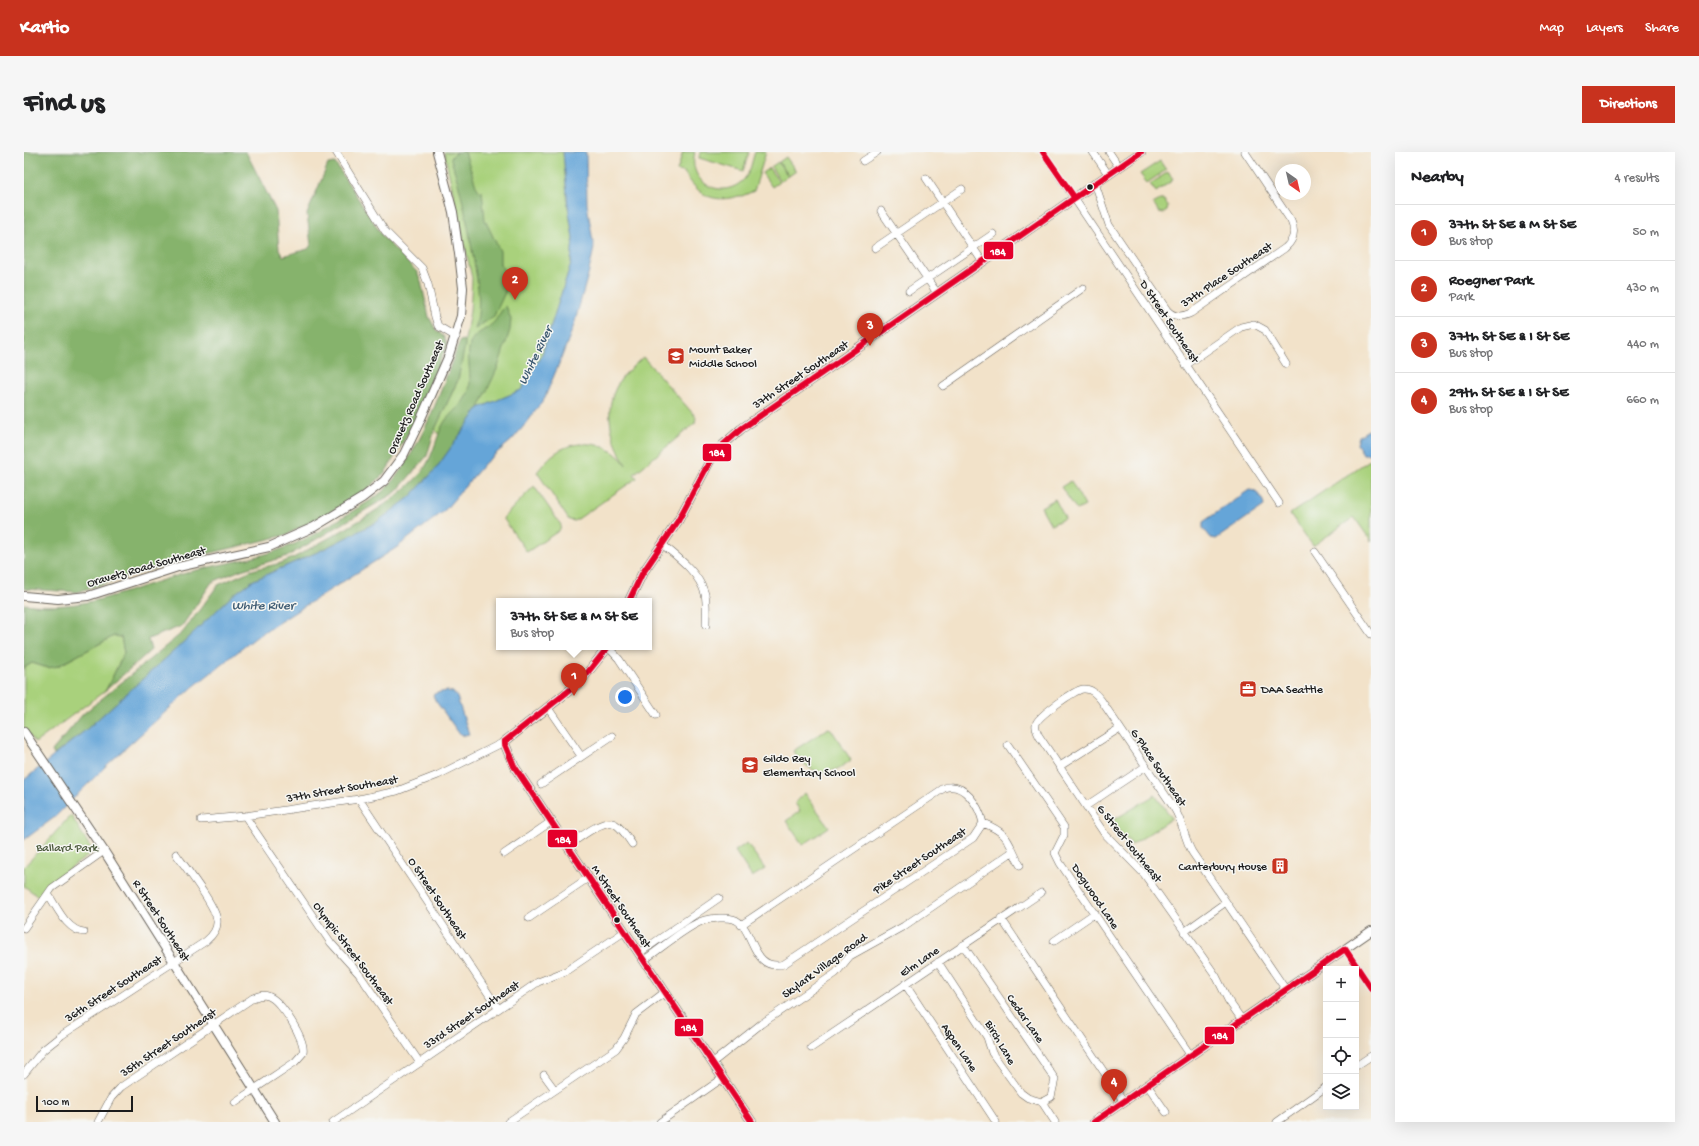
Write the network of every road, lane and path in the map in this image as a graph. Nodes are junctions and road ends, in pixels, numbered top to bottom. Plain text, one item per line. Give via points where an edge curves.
1 (336, 152) edge
2 (437, 152) edge
3 (877, 152) edge
4 (1043, 152) edge
5 (1093, 152) edge
6 (1108, 152) edge
7 (1141, 152) edge
8 (1245, 152) edge
9 (863, 161) dead end
10 (1119, 167) junction
11 (1108, 174) junction
12 (926, 178) dead end
13 (1095, 183) junction
14 (962, 189) dead end
15 (1074, 197) junction
16 (942, 202) junction
17 (881, 211) dead end
18 (896, 234) junction
19 (993, 234) dead end
20 (875, 248) dead end
21 (973, 248) junction
22 (982, 261) junction
23 (927, 279) junction
24 (1083, 288) dead end
25 (909, 291) dead end
26 (937, 293) junction
27 (456, 337) junction
28 (1286, 364) dead end
29 (1186, 365) junction
30 (943, 386) dead end
31 (1279, 503) dead end
32 (663, 545) junction
33 (1315, 552) dead end
34 (24, 596) edge
35 (630, 598) edge
36 (706, 625) dead end
37 (1371, 634) edge
38 (606, 650) edge
39 (611, 650) edge
40 (548, 708) junction
41 (656, 715) dead end
42 (1120, 728) junction
43 (26, 736) edge
44 (612, 736) dead end
45 (1041, 739) joint
46 (504, 742) junction
47 (1008, 745) dead end
48 (581, 756) junction
49 (1060, 766) junction
50 (1146, 766) junction
51 (541, 784) dead end
52 (359, 799) junction
53 (1086, 806) junction
54 (245, 816) junction
55 (201, 820) dead end
56 (552, 821) junction
57 (983, 823) junction
58 (632, 844) dead end
59 (568, 846) junction
60 (104, 851) junction
61 (1012, 852) junction
62 (176, 854) dead end
63 (504, 854) dead end
64 (1020, 865) dead end
65 (588, 878) junction
66 (1041, 893) dead end
67 (48, 894) junction
68 (719, 898) dead end
69 (1226, 902) junction
70 (1095, 913) junction
71 (529, 918) dead end
72 (1001, 918) junction
73 (741, 925) junction
74 (24, 928) edge
75 (1371, 931) edge
76 (84, 932) dead end
77 (624, 932) junction
78 (1184, 932) junction
79 (1054, 942) dead end
80 (963, 945) junction
81 (1345, 949) junction
82 (639, 953) junction
83 (644, 960) junction
84 (174, 961) junction
85 (938, 962) junction
86 (905, 984) junction
87 (1371, 988) edge
88 (1286, 990) junction
89 (665, 992) junction
90 (498, 1008) junction
91 (1242, 1020) junction
92 (213, 1024) junction
93 (811, 1048) dead end
94 (1191, 1056) junction
95 (1371, 1056) edge
96 (420, 1062) junction
97 (712, 1063) junction
98 (1359, 1064) edge
99 (24, 1074) edge
100 (544, 1075) dead end
101 (723, 1078) junction
102 (1148, 1086) junction
103 (254, 1089) junction
104 (1323, 1089) edge
105 (555, 1090) junction
106 (235, 1102) dead end
107 (1042, 1102) junction
108 (1124, 1102) junction
109 (1166, 1112) dead end
110 (511, 1121) edge
111 (1099, 1121) edge
112 (98, 1122) edge
113 (275, 1122) edge
114 (333, 1122) edge
115 (660, 1122) edge
116 (752, 1122) edge
117 (996, 1122) edge
118 (1055, 1122) edge
119 (1276, 1122) edge

1 - 27 street via 385,231 422,268 438,326
2 - 27 street, Oravetz Road Southeast via 453,212 462,274 462,302
3 - 9 street
4 - 15 street, D Street Southeast
5 - 11 street
6 - 10 street
7 - 10 street, 37th Street Southeast
8 - 13 street, 37th Place Southeast via 1291,221 1293,240 1191,313 1181,316 1173,315 1167,310 1110,227
10 - 11 street, 37th Street Southeast
11 - 13 street, 37th Street Southeast
12 - 16 street
13 - 15 street, 37th Street Southeast
14 - 16 street
15 - 22 street, 37th Street Southeast
15 - 29 street, D Street Southeast
16 - 18 street
16 - 21 street
17 - 18 street
18 - 20 street
18 - 23 street
19 - 21 street
21 - 22 street
21 - 23 street
22 - 26 street, 37th Street Southeast
23 - 25 street
23 - 26 street
24 - 30 street
26 - 32 street, 37th Street Southeast via 740,429 712,460
27 - 34 street, Oravetz Road Southeast via 419,423 397,466 378,487 338,513 299,535 269,547 178,568 103,592 58,599
28 - 29 street via 1265,330 1254,324 1241,326
29 - 31 street, D Street Southeast
32 - 35 street, 37th Street Southeast via 642,574
32 - 36 street via 689,568 702,586 706,604
33 - 37 street
38 - 40 street, 37th Street Southeast via 580,682
39 - 41 street
40 - 46 street, 37th Street Southeast
40 - 48 street
42 - 45 street, G Place Southeast via 1101,700 1091,690 1081,689 1039,719 1036,730
42 - 49 street
42 - 50 street, G Place Southeast
43 - 60 street, R Street Southeast
44 - 48 street
45 - 49 street, G Street Southeast
46 - 52 street, 37th Street Southeast via 419,784
46 - 56 street, M Street Southeast via 512,762
47 - 70 street, Dogwood Lane via 1064,827 1064,835 1056,849 1056,856
48 - 51 street
49 - 53 street, G Street Southeast
50 - 53 street
50 - 69 street, G Place Southeast via 1177,812 1189,846
52 - 54 street, 37th Street Southeast
52 - 90 street, O Street Southeast
53 - 78 street, G Street Southeast via 1111,841 1144,874
54 - 55 street, 37th Street Southeast
54 - 96 street, Olympic Street Southeast via 331,943 359,974
56 - 59 street, M Street Southeast
56 - 63 street
57 - 61 street via 1004,835
57 - 73 street via 978,810 965,792 954,786 944,788
57 - 73 street, Pike Street Southeast via 973,838 784,964 773,965 761,958
58 - 59 street via 619,827 610,822 601,824
59 - 65 street, M Street Southeast
60 - 67 street via 59,882
60 - 84 street, R Street Southeast
61 - 64 street
61 - 97 street, Skylark Village Road via 904,926 850,956 836,973 761,1024
62 - 84 street, 36th Street Southeast via 213,908 217,925 208,939
65 - 71 street
65 - 77 street, M Street Southeast
66 - 72 street, Elm Lane
67 - 74 street
67 - 76 street via 70,926
68 - 82 street
69 - 78 street
69 - 88 street, G Place Southeast
70 - 79 street
70 - 94 street, Dogwood Lane
72 - 80 street, Elm Lane
72 - 108 street
73 - 83 street via 734,919 705,920
75 - 81 street
77 - 82 street, M Street Southeast
77 - 90 street, 33rd Street Southeast via 566,971 545,978
78 - 91 street, G Street Southeast via 1216,976
80 - 85 street, Elm Lane
80 - 107 street, Cedar Lane via 1055,1079 1051,1097
81 - 87 street
81 - 88 street
82 - 83 street, M Street Southeast
83 - 89 street, M Street Southeast
84 - 92 street, R Street Southeast
84 - 99 street, 36th Street Southeast via 62,1035 43,1050
85 - 86 street, Elm Lane
85 - 107 street, Birch Lane via 987,1037 992,1053 1021,1093
86 - 93 street, Elm Lane
86 - 117 street, Aspen Lane
88 - 91 street
89 - 97 street, M Street Southeast
89 - 105 street via 636,1014 616,1049
90 - 96 street, 33rd Street Southeast
91 - 94 street
92 - 103 street, R Street Southeast
92 - 103 street, 35th Street Southeast via 256,997 265,995 279,1005 300,1035 304,1046 298,1060
92 - 112 street, 35th Street Southeast via 121,1087 111,1098
94 - 102 street
95 - 98 street
96 - 114 street, 33rd Street Southeast
97 - 101 street, M Street Southeast
100 - 105 street
101 - 115 street
101 - 116 street, M Street Southeast
102 - 108 street
102 - 109 street
103 - 106 street
103 - 113 street, R Street Southeast
104 - 119 street
105 - 110 street
107 - 118 street
108 - 111 street

